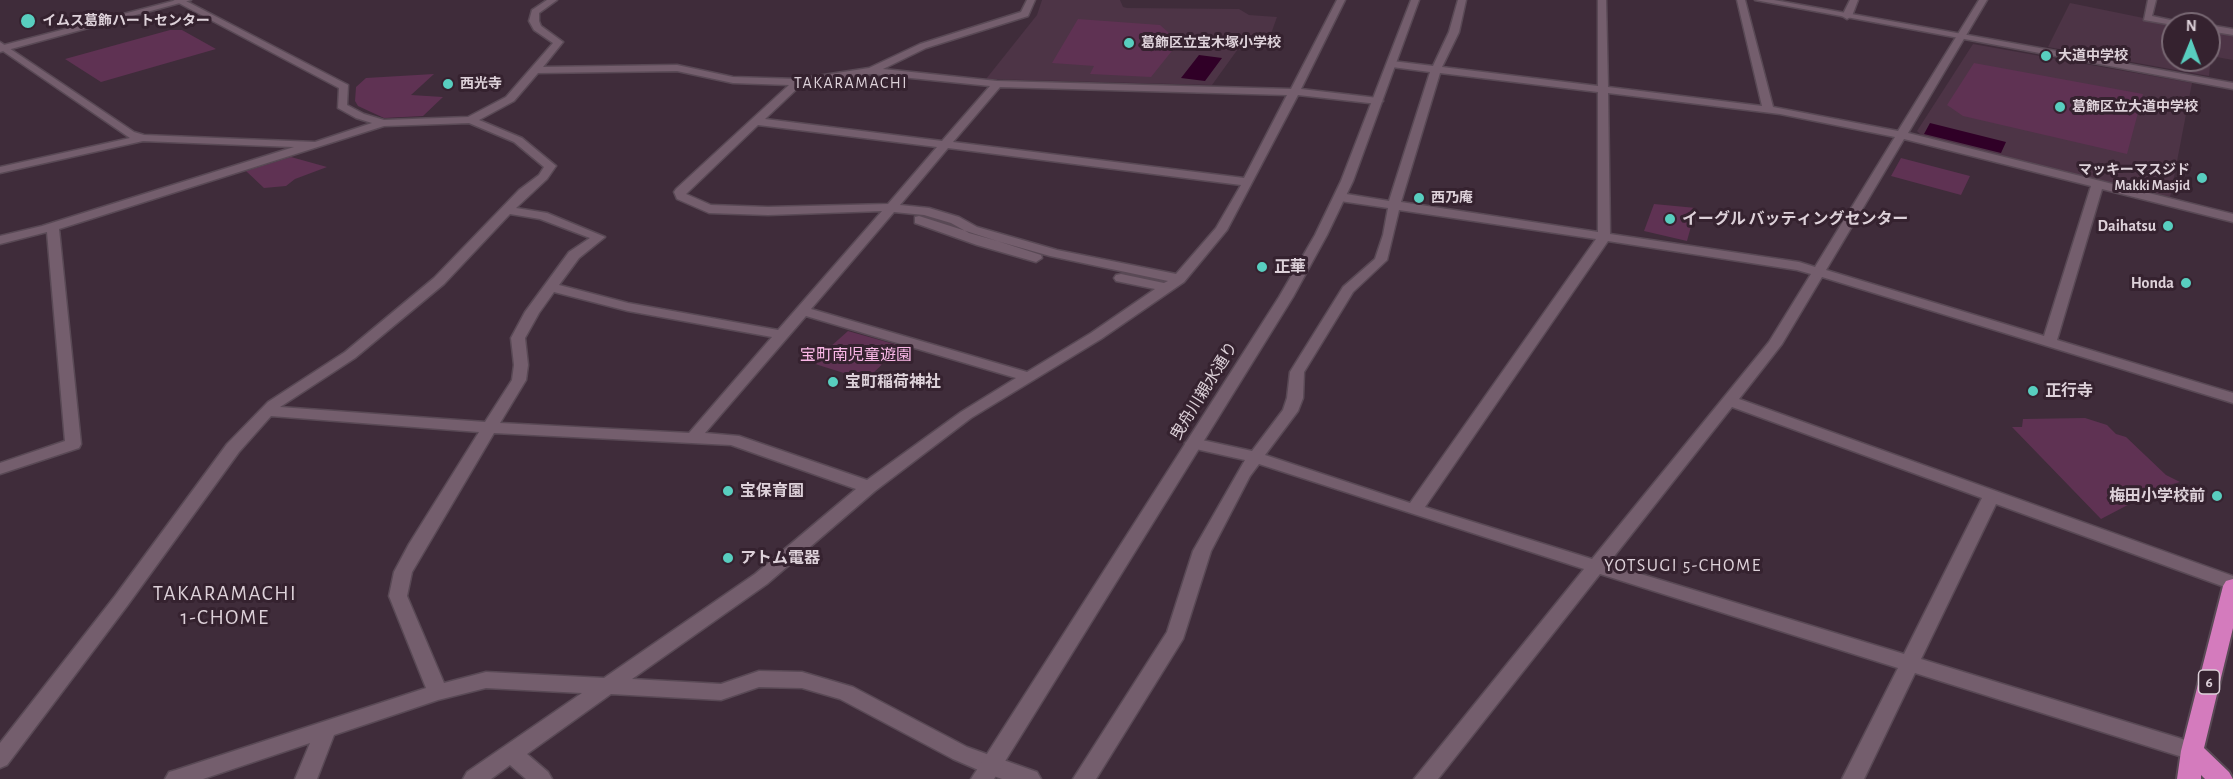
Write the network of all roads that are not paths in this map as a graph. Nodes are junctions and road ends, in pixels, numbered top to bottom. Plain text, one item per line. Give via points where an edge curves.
1 (553, 0) edge
2 (1031, 0) edge
3 (1341, 0) edge
4 (1415, 0) edge
5 (1462, 0) edge
6 (1602, 0) edge
7 (1741, 0) edge
8 (1759, 0) edge
9 (1854, 0) edge
10 (1983, 0) edge
11 (2152, 0) edge
12 (181, 1) edge
13 (1847, 16) junction
14 (2161, 20) edge
15 (1961, 37) junction
16 (1, 48) edge
17 (1392, 64) junction
18 (533, 70) junction
19 (1436, 70) junction
20 (871, 71) junction
21 (798, 82) junction
22 (997, 84) junction
23 (2233, 86) edge
24 (1603, 90) junction
25 (1295, 92) junction
26 (1378, 101) junction
27 (1768, 110) junction
28 (470, 120) junction
29 (755, 121) junction
30 (383, 123) junction
31 (1901, 135) junction
32 (143, 138) junction
33 (316, 145) junction
34 (945, 145) junction
35 (0, 170) edge
36 (1248, 182) junction
37 (2098, 184) junction
38 (1340, 197) junction
39 (1394, 206) junction
40 (509, 210) junction
41 (888, 211) junction
42 (2233, 218) edge
43 (53, 226) junction
44 (1604, 237) junction
45 (0, 240) edge
46 (1821, 271) junction
47 (1173, 284) junction
48 (550, 287) junction
49 (801, 310) junction
50 (781, 335) junction
51 (2049, 341) junction
52 (1029, 377) junction
53 (2233, 398) edge
54 (1730, 401) junction
55 (267, 411) junction
56 (490, 427) junction
57 (693, 438) junction
58 (1193, 442) junction
59 (1254, 457) junction
60 (0, 469) edge
61 (869, 487) junction
62 (1991, 497) junction
63 (1414, 510) junction
64 (1596, 565) junction
65 (2233, 585) edge
66 (1909, 664) junction
67 (603, 687) junction
68 (438, 692) junction
69 (326, 730) junction
70 (2192, 751) junction
71 (511, 753) junction
72 (0, 759) edge
73 (986, 773) edge
74 (176, 779) edge
75 (306, 779) edge
76 (474, 779) edge
77 (541, 779) edge
78 (1030, 779) edge
79 (1084, 779) edge
80 (1425, 779) edge
81 (1853, 779) edge
82 (2189, 779) edge
83 (2221, 779) edge

1 - 18 street via 535,12 534,21 537,28 558,42
2 - 20 street via 1025,14 923,46
3 - 25 street
4 - 17 street, 曳舟川親水通り
5 - 19 street via 1454,32
6 - 24 street
7 - 27 street
8 - 13 street
9 - 13 street
10 - 15 street
11 - 14 street via 2147,18
12 - 16 street
12 - 30 street via 344,87 342,106 360,117
13 - 15 street
15 - 23 street
15 - 31 street
16 - 32 street via 130,134
17 - 19 street
17 - 26 street, 曳舟川親水通り
18 - 21 street via 677,68 733,80
18 - 28 street via 510,99
19 - 24 street
19 - 39 street
20 - 21 street
20 - 22 street
21 - 29 street
22 - 25 street
22 - 34 street
24 - 27 street
24 - 44 street
25 - 26 street
25 - 36 street
26 - 38 street, 曳舟川親水通り
27 - 31 street
28 - 30 street
28 - 40 street via 518,140 550,166
29 - 34 street
29 - 41 street via 680,192 681,196 709,209 768,212 824,207
30 - 33 street
31 - 37 street
31 - 46 street
32 - 33 street
32 - 35 street
33 - 43 street
34 - 36 street
34 - 41 street
36 - 47 street via 1221,230
37 - 42 street
37 - 51 street
38 - 39 street
38 - 58 street, 曳舟川親水通り via 1286,297
39 - 44 street
39 - 59 street via 1381,260 1348,290 1297,372 1290,411
40 - 48 street via 543,216 599,237 574,255
40 - 55 street via 423,294 350,355
41 - 47 street via 1051,262
41 - 49 street
43 - 45 street
43 - 60 street via 73,444
44 - 46 street
44 - 63 street
46 - 51 street
46 - 54 street via 1774,344
47 - 52 street
48 - 50 street via 628,307
48 - 56 street via 518,338 519,380
49 - 50 street
49 - 52 street
50 - 57 street
51 - 53 street
52 - 61 street via 966,415
54 - 62 street
54 - 64 street
55 - 56 street
55 - 72 street via 233,448
56 - 57 street
56 - 68 street via 418,544 403,572 398,596
57 - 61 street via 733,440
58 - 59 street
58 - 73 street, 曳舟川親水通り
59 - 63 street
59 - 79 street via 1202,551 1176,634
61 - 67 street via 761,579
62 - 65 street
62 - 66 street
63 - 64 street
64 - 66 street
64 - 80 street
65 - 70 highway, 6
66 - 70 street
66 - 81 street
67 - 68 street via 486,680
67 - 71 street
67 - 73 street via 721,692 759,679 802,680 846,693
68 - 69 street
69 - 74 street
69 - 75 street
70 - 82 highway, 6
70 - 83 highway
71 - 76 street
71 - 77 street
73 - 78 street

